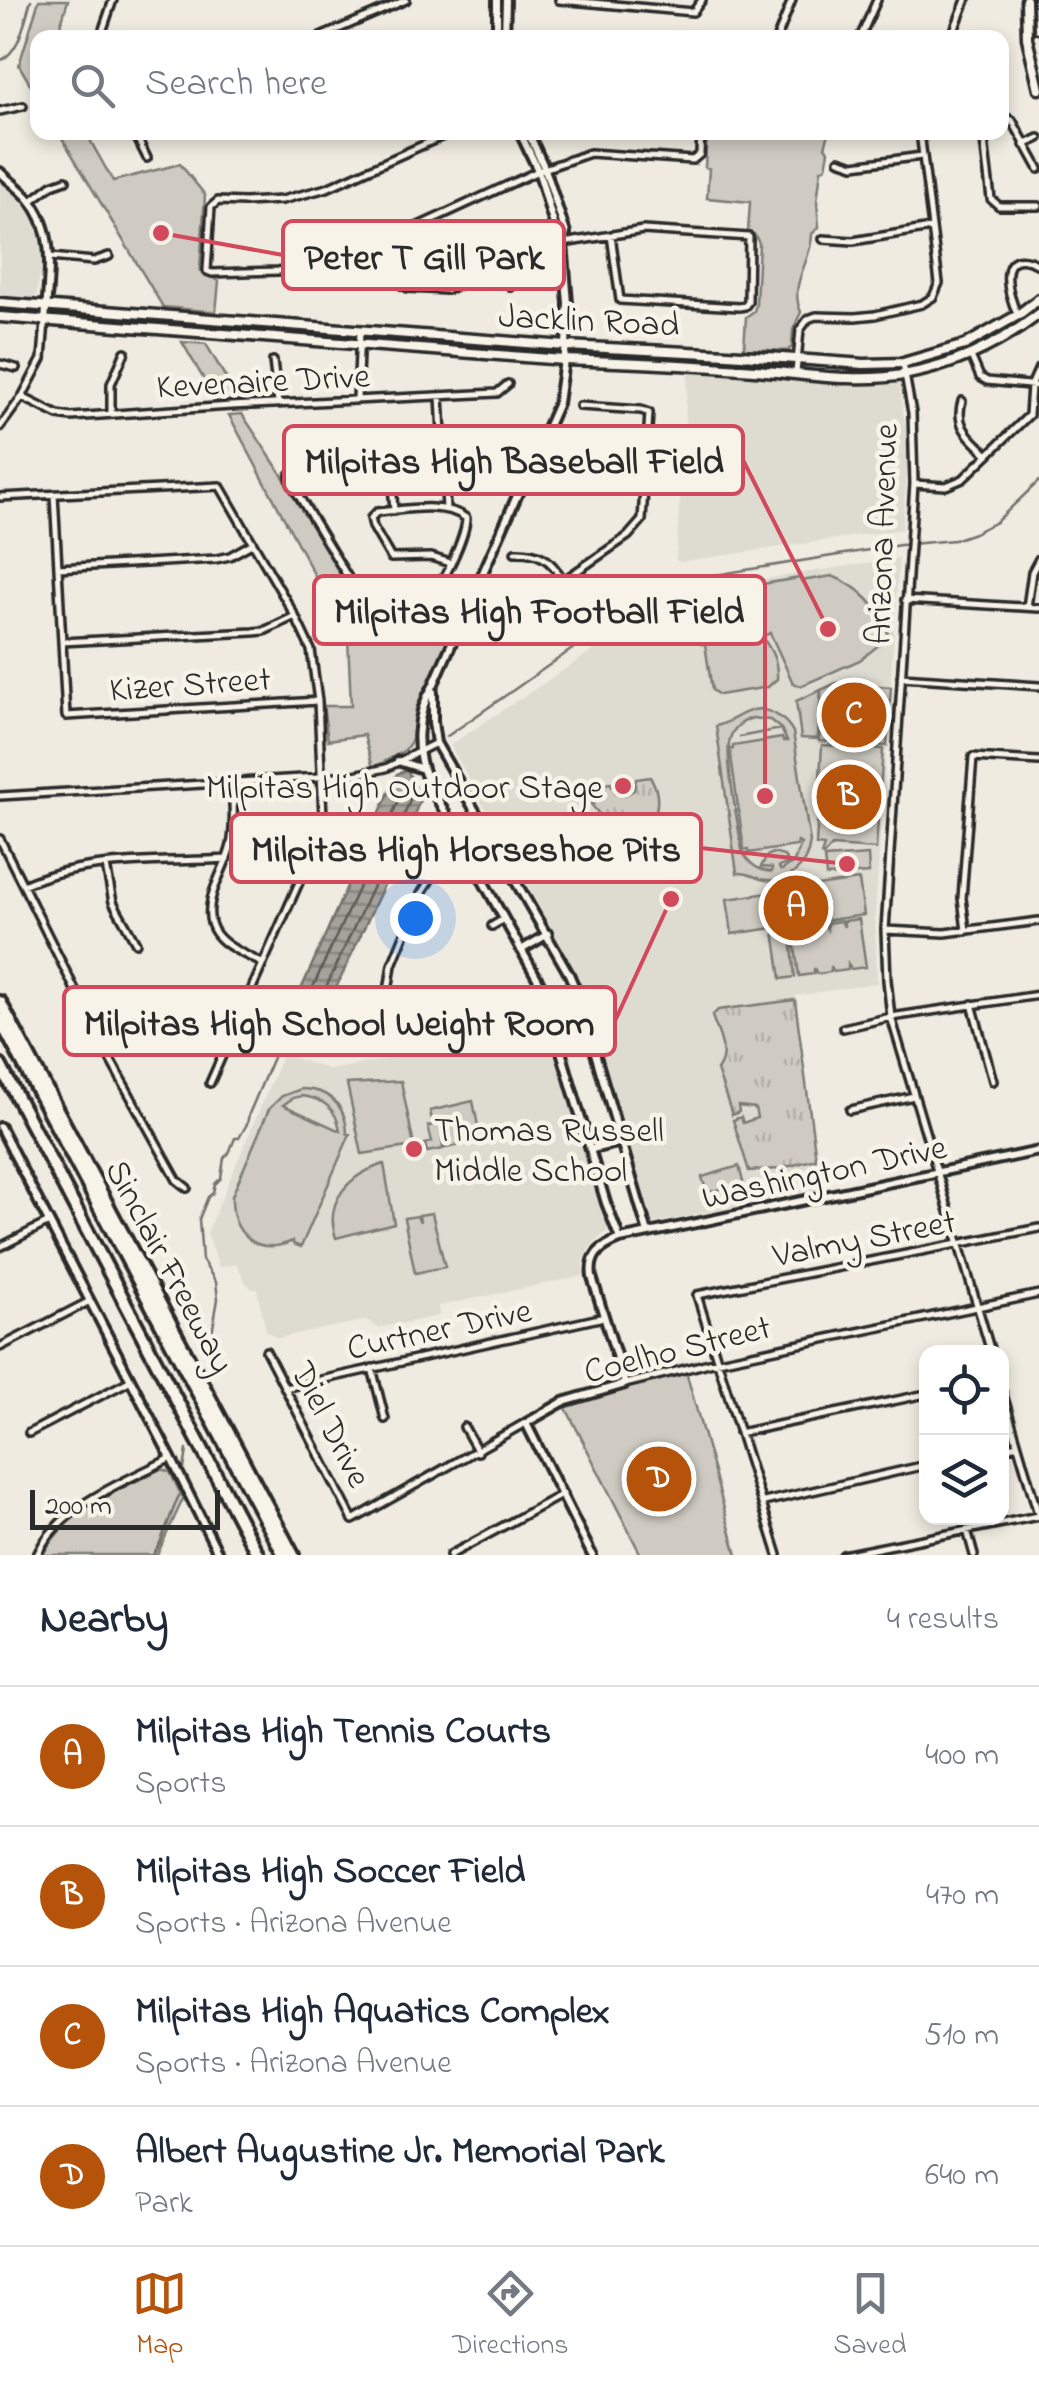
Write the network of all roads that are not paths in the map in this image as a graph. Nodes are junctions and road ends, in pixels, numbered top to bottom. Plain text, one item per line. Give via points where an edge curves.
1 (113, 0) edge
2 (406, 0) edge
3 (497, 0) edge
4 (506, 0) edge
5 (559, 0) edge
6 (702, 0) edge
7 (792, 0) edge
8 (877, 0) edge
9 (966, 0) edge
10 (1026, 0) edge
11 (1038, 0) edge
12 (1039, 28) edge
13 (103, 30) edge
14 (337, 30) edge
15 (497, 30) edge
16 (505, 30) edge
17 (780, 30) edge
18 (864, 30) edge
19 (954, 30) edge
20 (1039, 89) edge
21 (23, 106) dead end
22 (0, 111) edge
23 (1009, 119) edge
24 (1039, 138) edge
25 (138, 140) edge
26 (434, 140) edge
27 (525, 140) edge
28 (531, 140) edge
29 (701, 140) edge
30 (921, 140) edge
31 (984, 140) edge
32 (1024, 145) junction
33 (922, 156) junction
34 (147, 158) dead end
35 (839, 160) dead end
36 (542, 170) junction
37 (1039, 170) edge
38 (0, 172) edge
39 (66, 180) dead end
40 (30, 200) junction
41 (1039, 206) edge
42 (931, 228) junction
43 (611, 234) junction
44 (823, 240) dead end
45 (563, 243) junction
46 (375, 246) junction
47 (109, 256) dead end
48 (50, 257) junction
49 (1039, 264) edge
50 (503, 266) junction
51 (511, 286) dead end
52 (1039, 299) edge
53 (0, 303) edge
54 (46, 307) junction
55 (1039, 314) edge
56 (1018, 315) junction
57 (0, 317) edge
58 (44, 320) junction
59 (360, 331) junction
60 (360, 343) junction
61 (566, 346) junction
62 (125, 352) dead end
63 (970, 356) junction
64 (564, 360) junction
65 (797, 360) junction
66 (273, 362) dead end
67 (903, 362) junction
68 (0, 364) edge
69 (16, 368) dead end
70 (1039, 368) edge
71 (796, 373) junction
72 (906, 375) junction
73 (508, 384) dead end
74 (1035, 386) edge
75 (440, 396) junction
76 (22, 398) junction
77 (357, 399) junction
78 (962, 401) dead end
79 (278, 403) junction
80 (580, 406) dead end
81 (111, 414) junction
82 (0, 427) edge
83 (988, 455) junction
84 (442, 459) junction
85 (526, 473) junction
86 (645, 482) junction
87 (914, 484) junction
88 (54, 494) junction
89 (0, 497) edge
90 (446, 509) junction
91 (394, 511) junction
92 (253, 543) junction
93 (516, 552) dead end
94 (1039, 559) edge
95 (450, 562) junction
96 (58, 568) junction
97 (563, 580) junction
98 (905, 600) junction
99 (1028, 607) junction
100 (1039, 608) edge
101 (426, 614) junction
102 (295, 616) junction
103 (460, 625) junction
104 (62, 642) junction
105 (901, 677) junction
106 (433, 686) junction
107 (1039, 686) edge
108 (318, 701) junction
109 (436, 742) junction
110 (418, 750) junction
111 (398, 761) junction
112 (1039, 762) edge
113 (422, 769) junction
114 (320, 777) junction
115 (232, 782) junction
116 (0, 796) edge
117 (0, 839) edge
118 (495, 842) junction
119 (468, 856) junction
120 (227, 859) junction
121 (106, 866) junction
122 (23, 885) junction
123 (504, 919) junction
124 (1039, 921) edge
125 (492, 926) dead end
126 (885, 930) junction
127 (966, 931) junction
128 (548, 934) junction
129 (136, 942) dead end
130 (521, 950) junction
131 (262, 962) junction
132 (542, 987) junction
133 (1039, 996) edge
134 (0, 1002) edge
135 (972, 1004) junction
136 (892, 1017) junction
137 (0, 1020) edge
138 (391, 1020) junction
139 (340, 1024) dead end
140 (233, 1028) junction
141 (843, 1028) dead end
142 (588, 1034) junction
143 (560, 1042) junction
144 (106, 1052) junction
145 (0, 1065) edge
146 (993, 1081) dead end
147 (210, 1083) dead end
148 (914, 1096) junction
149 (850, 1110) dead end
150 (0, 1128) edge
151 (621, 1142) junction
152 (4, 1143) edge
153 (592, 1150) junction
154 (1039, 1151) edge
155 (938, 1172) junction
156 (187, 1188) dead end
157 (50, 1222) junction
158 (1039, 1228) edge
159 (648, 1233) junction
160 (620, 1239) junction
161 (960, 1244) junction
162 (0, 1248) edge
163 (1039, 1294) edge
164 (90, 1301) junction
165 (978, 1307) junction
166 (604, 1317) junction
167 (988, 1345) edge
168 (0, 1347) edge
169 (266, 1352) dead end
170 (717, 1361) junction
171 (372, 1368) junction
172 (131, 1380) junction
173 (625, 1384) junction
174 (284, 1388) junction
175 (919, 1395) edge
176 (1009, 1416) edge
177 (385, 1419) dead end
178 (526, 1423) junction
179 (464, 1428) dead end
180 (739, 1433) junction
181 (29, 1434) dead end
182 (1017, 1445) junction
183 (1009, 1447) edge
184 (478, 1452) junction
185 (171, 1458) junction
186 (919, 1468) edge
187 (562, 1494) junction
188 (762, 1502) junction
189 (1038, 1517) edge
190 (352, 1520) joint
191 (967, 1530) junction
192 (37, 1555) edge
193 (218, 1555) edge
194 (258, 1555) edge
195 (284, 1555) edge
196 (293, 1555) edge
197 (450, 1555) edge
198 (592, 1555) edge
199 (778, 1555) edge
200 (842, 1555) edge
201 (974, 1555) edge

1 - 13 street
2 - 14 street
3 - 15 street
4 - 16 street
5 - 6 street via 693,12
7 - 17 street
8 - 18 street
9 - 19 street
10 - 20 main road
11 - 12 main road
21 - 22 street
23 - 32 street
24 - 32 street
25 - 34 street
26 - 46 street via 327,188 282,200 214,203 206,266 212,273 278,272
27 - 36 street
28 - 36 street
29 - 36 street via 694,160 590,153
30 - 33 street
31 - 41 street via 991,199 999,206
32 - 37 street
33 - 35 street
33 - 42 street
36 - 45 street
36 - 46 street
38 - 40 street
39 - 40 street
40 - 48 street
42 - 44 street
42 - 65 street via 939,283 932,297 876,315 808,319
43 - 43 street via 749,237 746,306 620,300
43 - 45 street
45 - 50 street
45 - 61 street
46 - 50 street via 388,278 408,288 448,290
47 - 48 street
48 - 54 street
49 - 56 street via 1014,261 1006,272
50 - 51 street
52 - 56 main road, Jacklin Road
53 - 54 main road, Jacklin Road
54 - 58 street
54 - 59 main road, Jacklin Road
55 - 63 main road, Jacklin Road
56 - 67 main road, Jacklin Road via 965,345
57 - 58 main road, Jacklin Road
58 - 60 main road, Jacklin Road
58 - 76 street via 42,359
59 - 60 street
59 - 61 main road, Jacklin Road
60 - 64 main road, Jacklin Road
60 - 77 street
61 - 64 street
61 - 65 main road, Jacklin Road
62 - 81 street via 110,384
63 - 72 main road, Jacklin Road
63 - 74 street via 987,381
64 - 71 main road, Jacklin Road
64 - 85 street via 558,403
65 - 67 main road, Jacklin Road
65 - 71 street
66 - 79 street
67 - 72 street, Arizona Avenue
68 - 69 street
70 - 74 street
71 - 72 main road, Jacklin Road
72 - 87 street, Arizona Avenue
73 - 75 street, Kevenaire Drive via 497,393
74 - 83 street via 1029,415
75 - 77 street, Kevenaire Drive
75 - 84 street
76 - 81 street, Kevenaire Drive via 58,415
76 - 82 street
77 - 79 street, Kevenaire Drive
78 - 83 street via 960,426
79 - 81 street, Kevenaire Drive
80 - 86 street via 649,413
83 - 87 street via 946,486
84 - 85 street via 476,459
84 - 90 street
85 - 86 street via 572,484 598,478
85 - 103 street
86 - 97 street via 642,520
87 - 98 street, Arizona Avenue
88 - 89 street
88 - 92 street via 220,486
88 - 96 street
90 - 91 street
90 - 95 street via 464,514 467,522
91 - 95 street via 372,518 391,558
91 - 101 street via 391,469 381,462 297,467 290,474 367,609 381,622 396,614
92 - 96 street via 216,559
92 - 102 street
93 - 97 street via 540,554
94 - 99 street
95 - 101 street
96 - 104 street
97 - 103 street via 496,628 480,632
98 - 99 street
98 - 105 street, Arizona Avenue
99 - 100 street
101 - 103 street
102 - 104 street via 253,632
102 - 108 street via 311,650
103 - 106 street
104 - 108 street, Kizer Street via 66,716
105 - 107 street
105 - 126 street, Arizona Avenue
106 - 109 street
106 - 110 street via 421,714
108 - 114 street
109 - 110 street
109 - 118 street
110 - 111 street
110 - 113 street
111 - 113 street
111 - 114 street via 375,772
112 - 127 street via 972,757 962,898
113 - 119 street
114 - 115 street
114 - 131 street via 321,832
115 - 116 street
115 - 120 street
117 - 122 street
118 - 119 street
118 - 128 street
119 - 123 street
119 - 138 street via 433,875 421,894 392,966 386,1006
120 - 121 street
120 - 131 street via 210,902 213,926 218,939
121 - 122 street via 50,873
121 - 129 street via 113,902
122 - 144 street
123 - 125 street
123 - 130 street
124 - 127 street
126 - 127 street
126 - 136 street, Arizona Avenue
128 - 130 street
128 - 142 street via 578,995
130 - 132 street
131 - 140 street
132 - 138 street via 510,1000
132 - 143 street
133 - 135 street
134 - 196 highway, Sinclair Freeway
135 - 136 street
135 - 146 street
136 - 141 street
136 - 148 street, Arizona Avenue
137 - 195 highway
138 - 139 street
140 - 144 street via 186,1011
140 - 147 street
142 - 143 street
142 - 151 street
143 - 153 street
144 - 156 street
145 - 194 highway, Sinclair Freeway
148 - 149 street
148 - 155 street, Arizona Avenue
150 - 152 street
151 - 153 street
151 - 159 street
152 - 157 street
153 - 160 street
154 - 155 street, Washington Drive
155 - 159 street, Washington Drive
155 - 161 street, Arizona Avenue
157 - 162 street
157 - 164 street
158 - 161 street, Valmy Street
159 - 160 street, Washington Drive
160 - 166 street via 592,1260
161 - 165 street, Arizona Avenue
161 - 170 street, Valmy Street via 698,1296
163 - 165 street, Coelho Street
164 - 168 street
164 - 172 street
165 - 167 street, Arizona Avenue
165 - 170 street, Coelho Street
166 - 171 street, Curtner Drive
166 - 173 street
169 - 174 street, Diel Drive
170 - 173 street, Coelho Street
170 - 180 street
171 - 174 street, Curtner Drive
171 - 177 street
172 - 181 street
172 - 185 street
173 - 178 street, Coelho Street via 563,1402
174 - 190 street, Diel Drive
175 - 180 street
176 - 182 street
178 - 184 street, Coelho Street
178 - 187 street
179 - 184 street
180 - 188 street
182 - 183 street
182 - 189 street
184 - 190 street, Coelho Street
185 - 192 street via 66,1516
185 - 193 street
186 - 188 street
187 - 197 street
187 - 198 street
188 - 199 street
189 - 191 street
191 - 200 street
191 - 201 street

